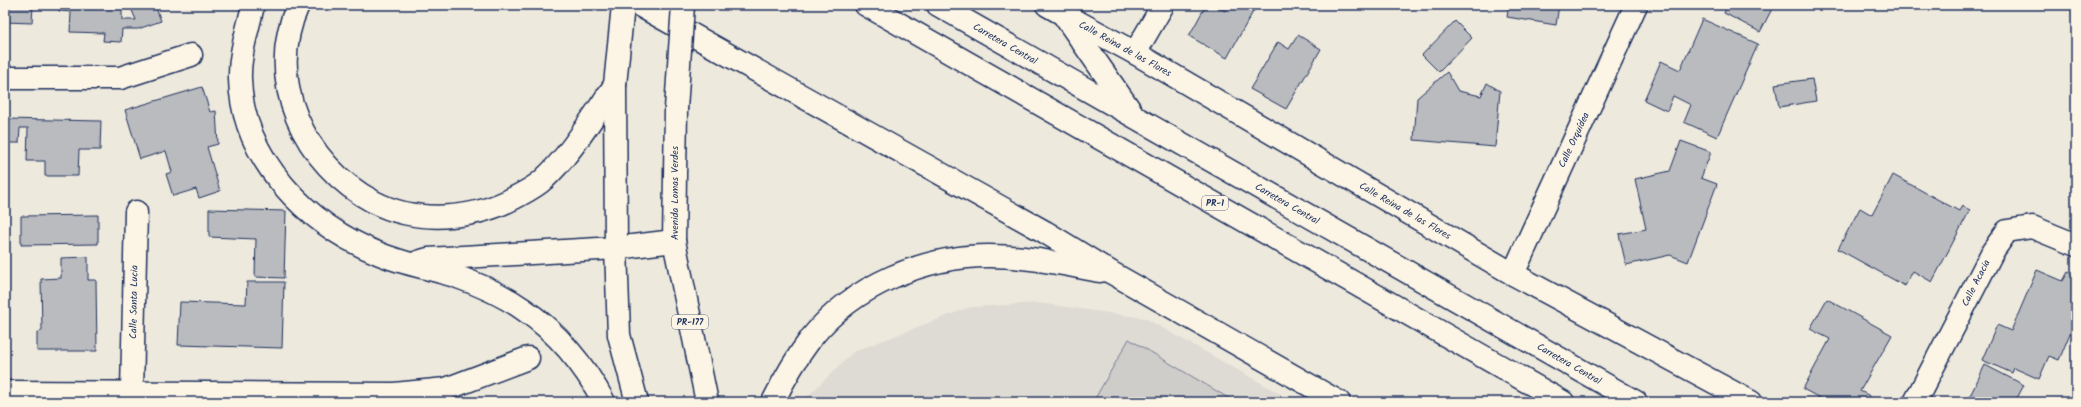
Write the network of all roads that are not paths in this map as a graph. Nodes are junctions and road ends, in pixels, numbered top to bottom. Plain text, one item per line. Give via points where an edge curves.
1 (253, 5) edge
2 (298, 5) edge
3 (623, 5) edge
4 (639, 5) edge
5 (683, 5) edge
6 (866, 5) edge
7 (938, 5) edge
8 (1163, 5) edge
9 (1636, 5) edge
10 (1055, 10) edge
11 (1135, 53) junction
12 (191, 55) dead end
13 (5, 78) edge
14 (615, 85) junction
15 (1136, 118) junction
16 (136, 212) dead end
17 (674, 242) junction
18 (2076, 245) edge
19 (616, 248) junction
20 (409, 264) junction
21 (1112, 273) junction
22 (1513, 274) junction
23 (528, 358) dead end
24 (5, 392) edge
25 (132, 392) junction
26 (604, 402) edge
27 (637, 402) edge
28 (707, 402) edge
29 (773, 402) edge
30 (1339, 402) edge
31 (1563, 402) edge
32 (1636, 402) edge
33 (1750, 402) edge
34 (1915, 402) edge

1 - 20 main road via 241,57 242,95 249,125 271,169 308,212 325,225 351,242
2 - 14 main road via 289,33 286,72 291,103 297,120 315,152 339,177 375,203 399,211 444,217 476,212 513,199 543,180 556,167
3 - 14 main road
4 - 21 main road via 1045,232
5 - 17 main road, Avenida Lomas Verdes / PR-177, bridge via 676,109
6 - 31 main road, PR-1
7 - 15 main road, Carretera Central
8 - 11 main road
9 - 22 main road, Calle Orquídea
10 - 11 main road, Calle Reina de las Flores
10 - 15 main road
11 - 22 main road, Calle Reina de las Flores
12 - 13 main road via 120,78
14 - 19 main road
15 - 32 main road, Carretera Central
16 - 25 main road, Calle Santa Lucia
17 - 19 main road
17 - 28 main road, Avenida Lomas Verdes / PR-177
18 - 34 main road, Calle Acacia via 2032,227 2007,231 1993,251
19 - 20 main road via 428,259
19 - 27 main road via 619,335
20 - 26 main road via 455,276 524,309 580,363
21 - 29 main road via 1048,260 987,256 934,262 908,270 866,291 830,319 801,353
21 - 30 main road
22 - 33 main road, Calle Reina de las Flores
23 - 25 main road via 446,389 394,394
24 - 25 main road

